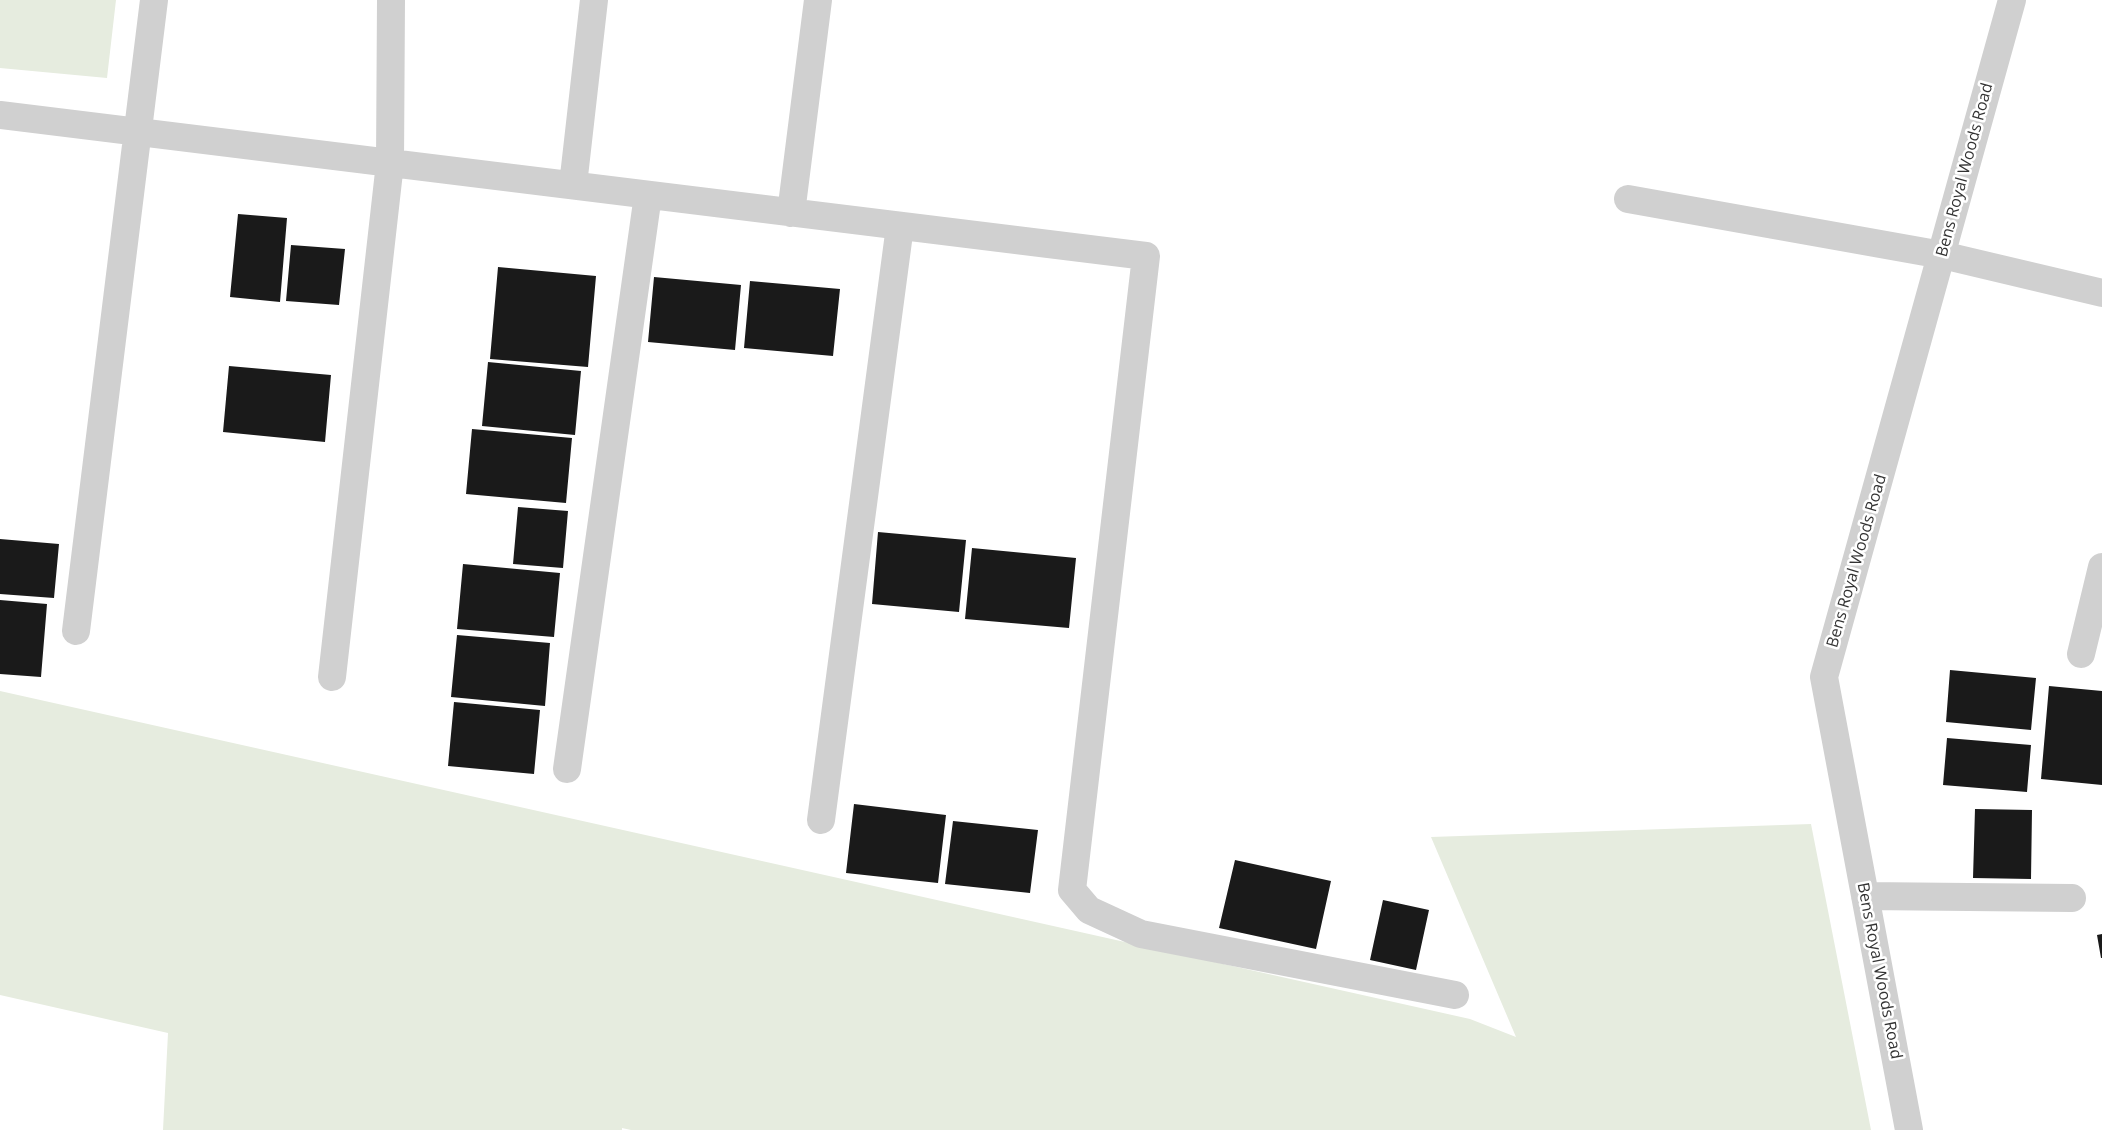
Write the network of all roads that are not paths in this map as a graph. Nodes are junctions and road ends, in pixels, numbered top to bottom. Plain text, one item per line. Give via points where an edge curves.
1 (154, 0) edge
2 (391, 0) edge
3 (594, 0) edge
4 (818, 0) edge
5 (2012, 0) edge
6 (0, 115) edge
7 (139, 132) junction
8 (390, 163) junction
9 (573, 185) junction
10 (648, 195) junction
11 (1628, 199) dead end
12 (792, 213) junction
13 (900, 226) junction
14 (1942, 255) junction
15 (2102, 293) edge
16 (2102, 567) edge
17 (76, 632) dead end
18 (2081, 654) dead end
19 (332, 677) dead end
20 (567, 769) dead end
21 (821, 820) dead end
22 (1865, 896) junction
23 (2072, 898) dead end
24 (1455, 996) dead end
25 (1909, 1130) edge

1 - 7 street
2 - 8 street
3 - 9 street
4 - 12 street
5 - 14 street, Bens Royal Woods Road
6 - 7 street
7 - 8 street
7 - 17 street
8 - 9 street
8 - 19 street
9 - 10 street
10 - 12 street
10 - 20 street
11 - 14 street
12 - 13 street
13 - 21 street
13 - 24 street via 1146,256 1072,890 1089,910 1141,934
14 - 15 street
14 - 22 street, Bens Royal Woods Road via 1824,677
16 - 18 street
22 - 23 street
22 - 25 street, Bens Royal Woods Road

